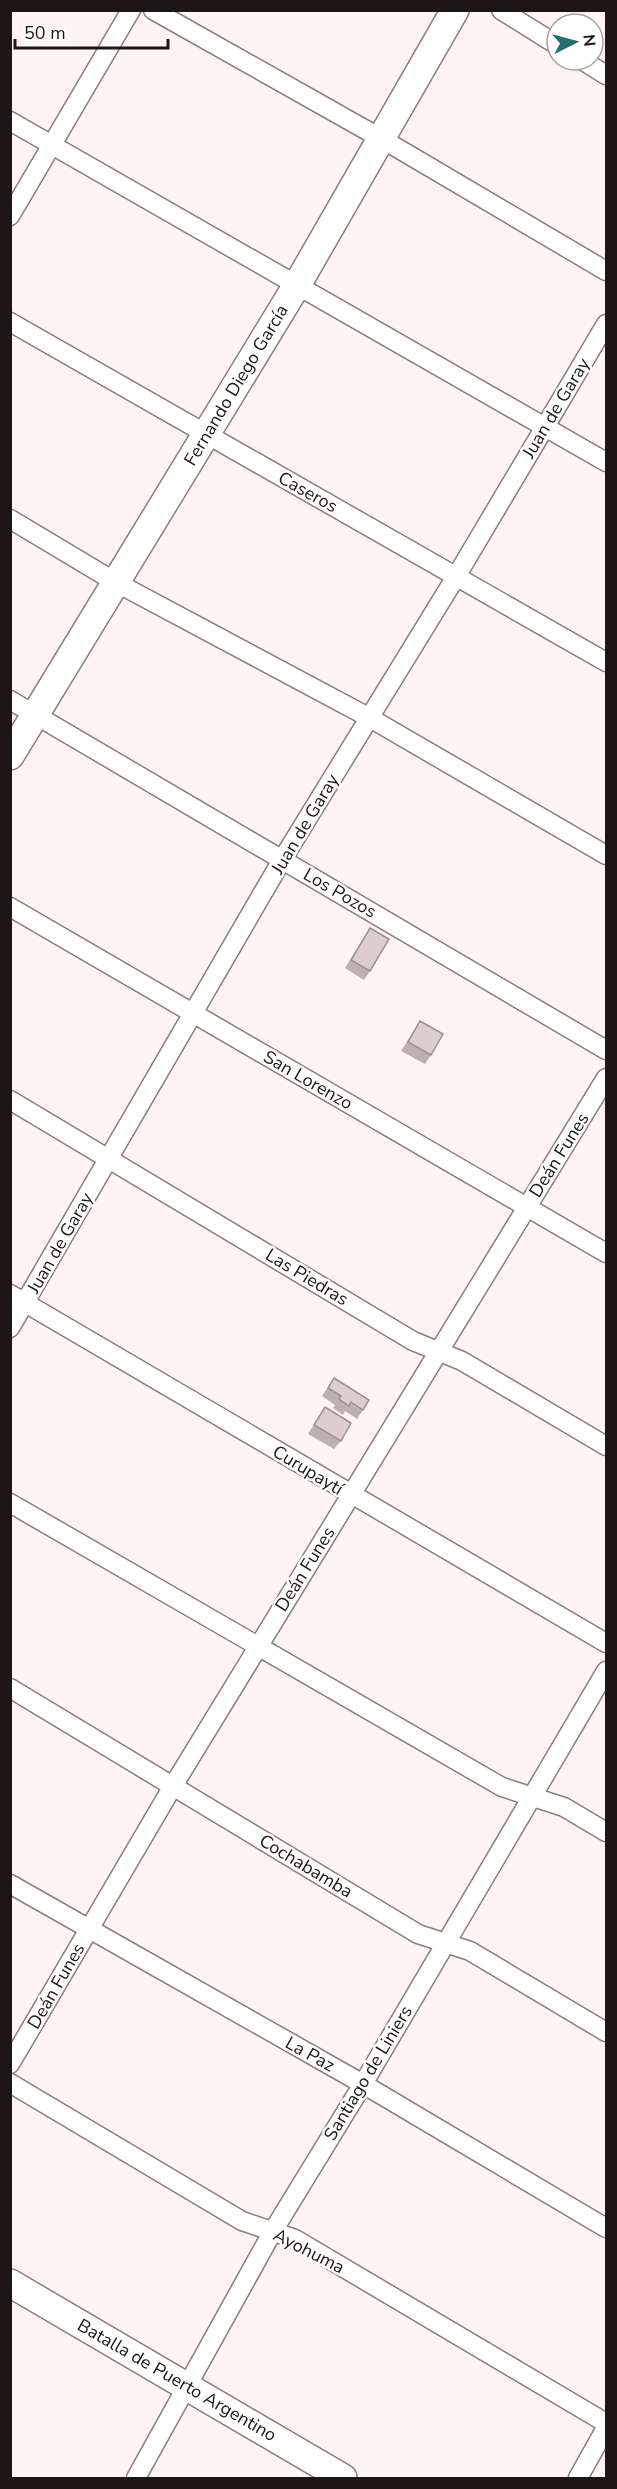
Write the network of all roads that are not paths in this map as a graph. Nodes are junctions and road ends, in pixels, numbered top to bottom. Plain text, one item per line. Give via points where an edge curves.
1 (131, 10) edge
2 (153, 10) edge
3 (455, 10) edge
4 (501, 10) edge
5 (545, 38) edge
6 (10, 122) edge
7 (382, 139) junction
8 (52, 146) junction
9 (10, 216) edge
10 (606, 271) edge
11 (297, 285) junction
12 (10, 322) edge
13 (606, 324) edge
14 (546, 425) junction
15 (207, 435) junction
16 (606, 462) edge
17 (10, 519) edge
18 (457, 575) junction
19 (117, 583) junction
20 (606, 663) edge
21 (10, 700) edge
22 (36, 715) junction
23 (370, 718) junction
24 (10, 756) edge
25 (606, 855) edge
26 (282, 860) junction
27 (10, 907) edge
28 (195, 1015) junction
29 (606, 1050) edge
30 (606, 1078) edge
31 (10, 1100) edge
32 (110, 1159) junction
33 (527, 1206) junction
34 (606, 1253) edge
35 (18, 1299) edge
36 (10, 1328) edge
37 (439, 1353) junction
38 (606, 1446) edge
39 (351, 1495) junction
40 (10, 1503) edge
41 (606, 1643) edge
42 (258, 1645) junction
43 (606, 1671) edge
44 (10, 1688) edge
45 (173, 1786) junction
46 (533, 1798) junction
47 (606, 1832) edge
48 (10, 1884) edge
49 (88, 1930) junction
50 (446, 1941) junction
51 (606, 2032) edge
52 (10, 2064) edge
53 (10, 2083) edge
54 (363, 2084) junction
55 (606, 2228) edge
56 (273, 2231) junction
57 (10, 2283) edge
58 (189, 2387) junction
59 (606, 2423) edge
60 (606, 2428) edge
61 (136, 2478) edge
62 (343, 2478) edge
63 (578, 2478) edge

1 - 8 street
2 - 7 street
3 - 7 main road, Fernando Diego García
4 - 5 street
6 - 8 street
7 - 10 street
7 - 11 main road, Fernando Diego García
8 - 9 street
8 - 11 street
11 - 14 street
11 - 15 main road, Fernando Diego García
12 - 15 street, Caseros
13 - 14 street, Juan de Garay
14 - 16 street
14 - 18 street, Juan de Garay
15 - 18 street, Caseros
15 - 19 main road, Fernando Diego García
17 - 19 street
18 - 20 street, Caseros
18 - 23 street, Juan de Garay
19 - 22 main road, Fernando Diego García
19 - 23 street
21 - 22 street, Los Pozos
22 - 24 main road, Fernando Diego García
22 - 26 street, Los Pozos
23 - 25 street
23 - 26 street, Juan de Garay
26 - 28 street, Juan de Garay
26 - 29 street, Los Pozos
27 - 28 street, San Lorenzo
28 - 32 street, Juan de Garay
28 - 33 street, San Lorenzo
30 - 33 street, Deán Funes
31 - 32 street, Las Piedras
32 - 35 street, Juan de Garay
32 - 37 street, Las Piedras
33 - 34 street, San Lorenzo
33 - 37 street, Deán Funes
35 - 36 street, Juan de Garay
35 - 39 street, Curupaytí
37 - 38 street, Las Piedras via 462,1361
37 - 39 street, Deán Funes
39 - 41 street, Curupaytí
39 - 42 street, Deán Funes
40 - 42 street
42 - 45 street, Deán Funes
42 - 46 street via 502,1787
43 - 46 street, Santiago de Liniers
44 - 45 street, Cochabamba
45 - 49 street, Deán Funes
45 - 50 street, Cochabamba via 418,1934
46 - 47 street via 564,1807
46 - 50 street, Santiago de Liniers
48 - 49 street, La Paz
49 - 52 street, Deán Funes
49 - 54 street, La Paz
50 - 51 street, Cochabamba via 470,1951
50 - 54 street, Santiago de Liniers
53 - 56 street, Ayohuma via 242,2221
54 - 55 street, La Paz
54 - 56 street, Santiago de Liniers
56 - 58 street, Santiago de Liniers
56 - 59 street, Ayohuma via 295,2239
57 - 58 main road, Batalla de Puerto Argentino
58 - 61 street, Santiago de Liniers
58 - 62 main road, Batalla de Puerto Argentino
60 - 63 street

